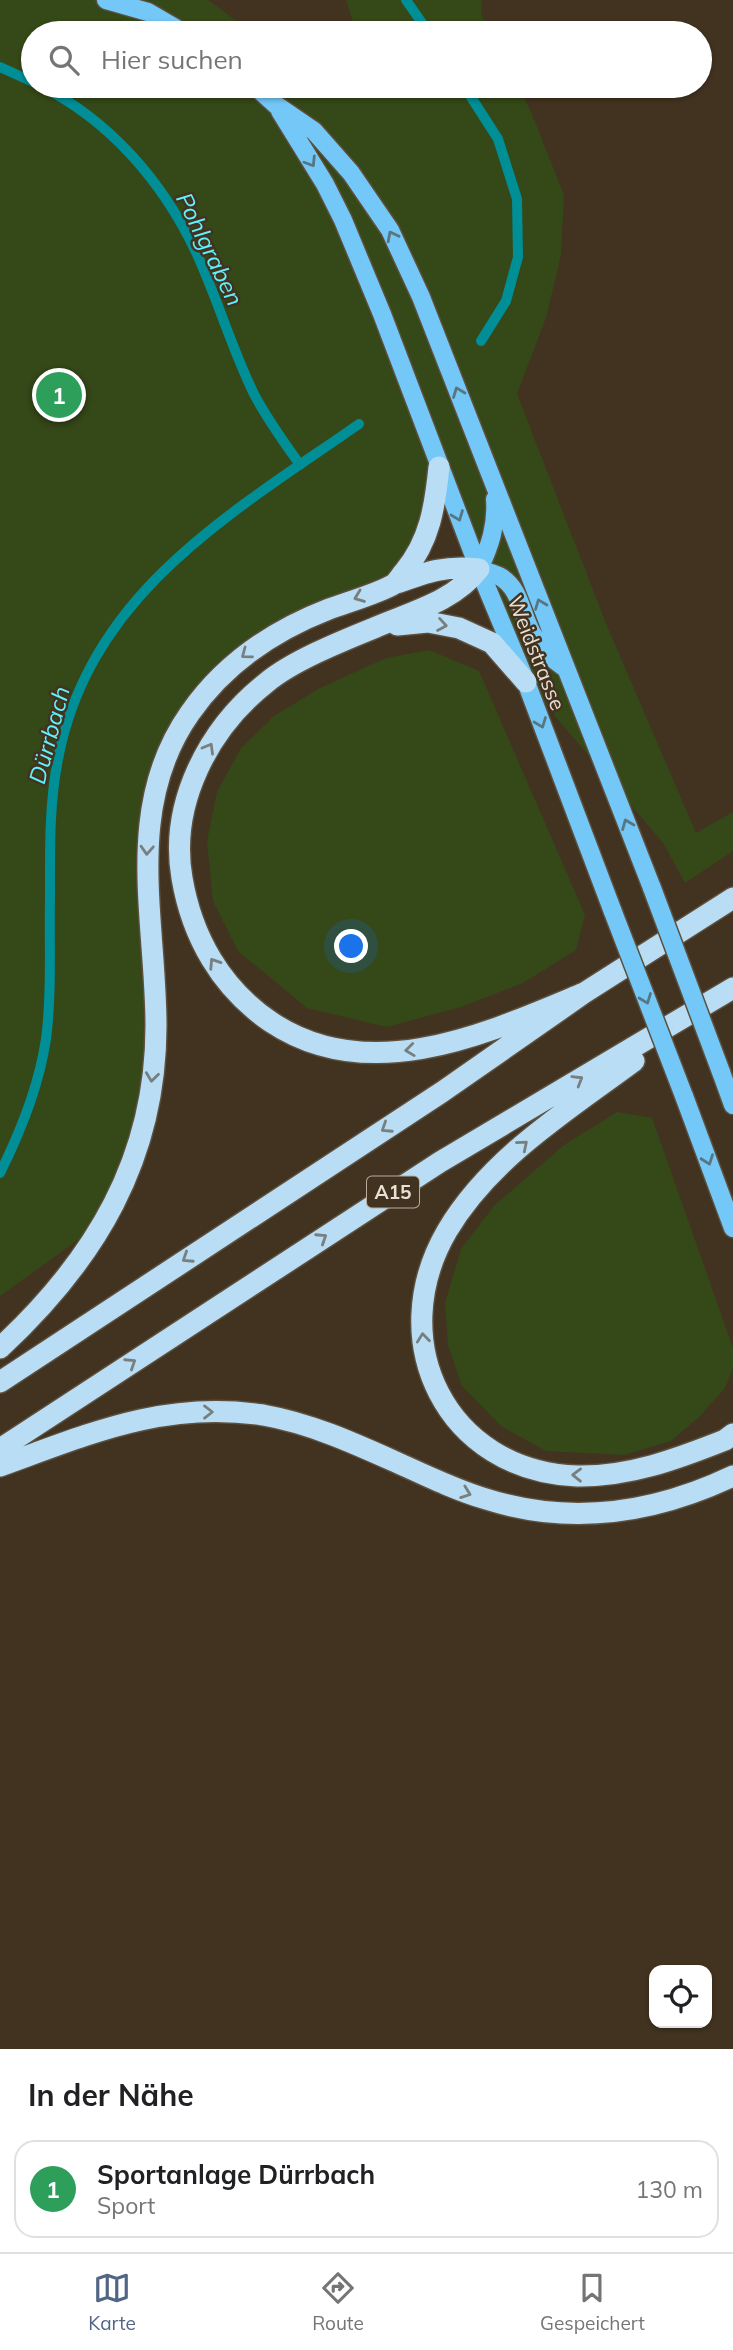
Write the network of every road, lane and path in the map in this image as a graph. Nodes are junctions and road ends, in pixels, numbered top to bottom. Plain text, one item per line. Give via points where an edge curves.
1 (106, 0) edge
2 (163, 21) edge
3 (269, 98) edge
4 (276, 105) junction
5 (439, 467) junction
6 (494, 485) junction
7 (479, 569) junction
8 (395, 583) junction
9 (374, 628) junction
10 (565, 668) junction
11 (526, 682) junction
12 (733, 898) edge
13 (727, 992) edge
14 (584, 993) junction
15 (733, 1105) edge
16 (733, 1228) edge
17 (0, 1349) edge
18 (0, 1382) edge
19 (730, 1438) edge
20 (0, 1450) edge
21 (0, 1465) edge
22 (733, 1476) edge
23 (733, 1486) edge
24 (706, 1488) junction

1 - 2 main road
3 - 4 main road, Weidstrasse
4 -> 5 main road, Weidstrasse via 343,220
6 -> 4 main road, Weidstrasse via 390,230 351,173 314,131
5 -> 7 main road, Weidstrasse
5 - 8 highway via 428,532 414,561
6 - 7 main road via 491,543
10 -> 6 main road, Weidstrasse
7 - 8 highway via 457,566
7 - 9 highway via 446,598
7 - 10 main road via 501,577 511,587 545,654
7 - 11 main road, Weidstrasse
8 -> 17 highway via 304,619 252,649 217,679 176,734 149,815 146,870 155,1058 136,1152 124,1186 89,1248
9 -> 11 highway via 428,622 459,628 492,643
14 -> 9 highway via 455,1042 402,1052 363,1051 314,1042 274,1024 236,993 204,948 185,894 180,850 184,808 201,761 227,720 267,681
15 -> 10 main road, Weidstrasse, bridge
11 -> 16 main road, Weidstrasse, bridge
12 - 14 highway, A15
19 -> 13 highway via 669,1462 620,1473 578,1476 524,1466 481,1444 449,1410 429,1371 421,1322 432,1262 473,1194 543,1129
20 -> 13 highway, A15 via 440,1162
14 -> 18 highway, A15 via 442,1092
21 -> 24 highway via 132,1420 222,1412 262,1415 318,1429 455,1489 532,1511 613,1513
22 - 24 highway
23 - 24 highway

